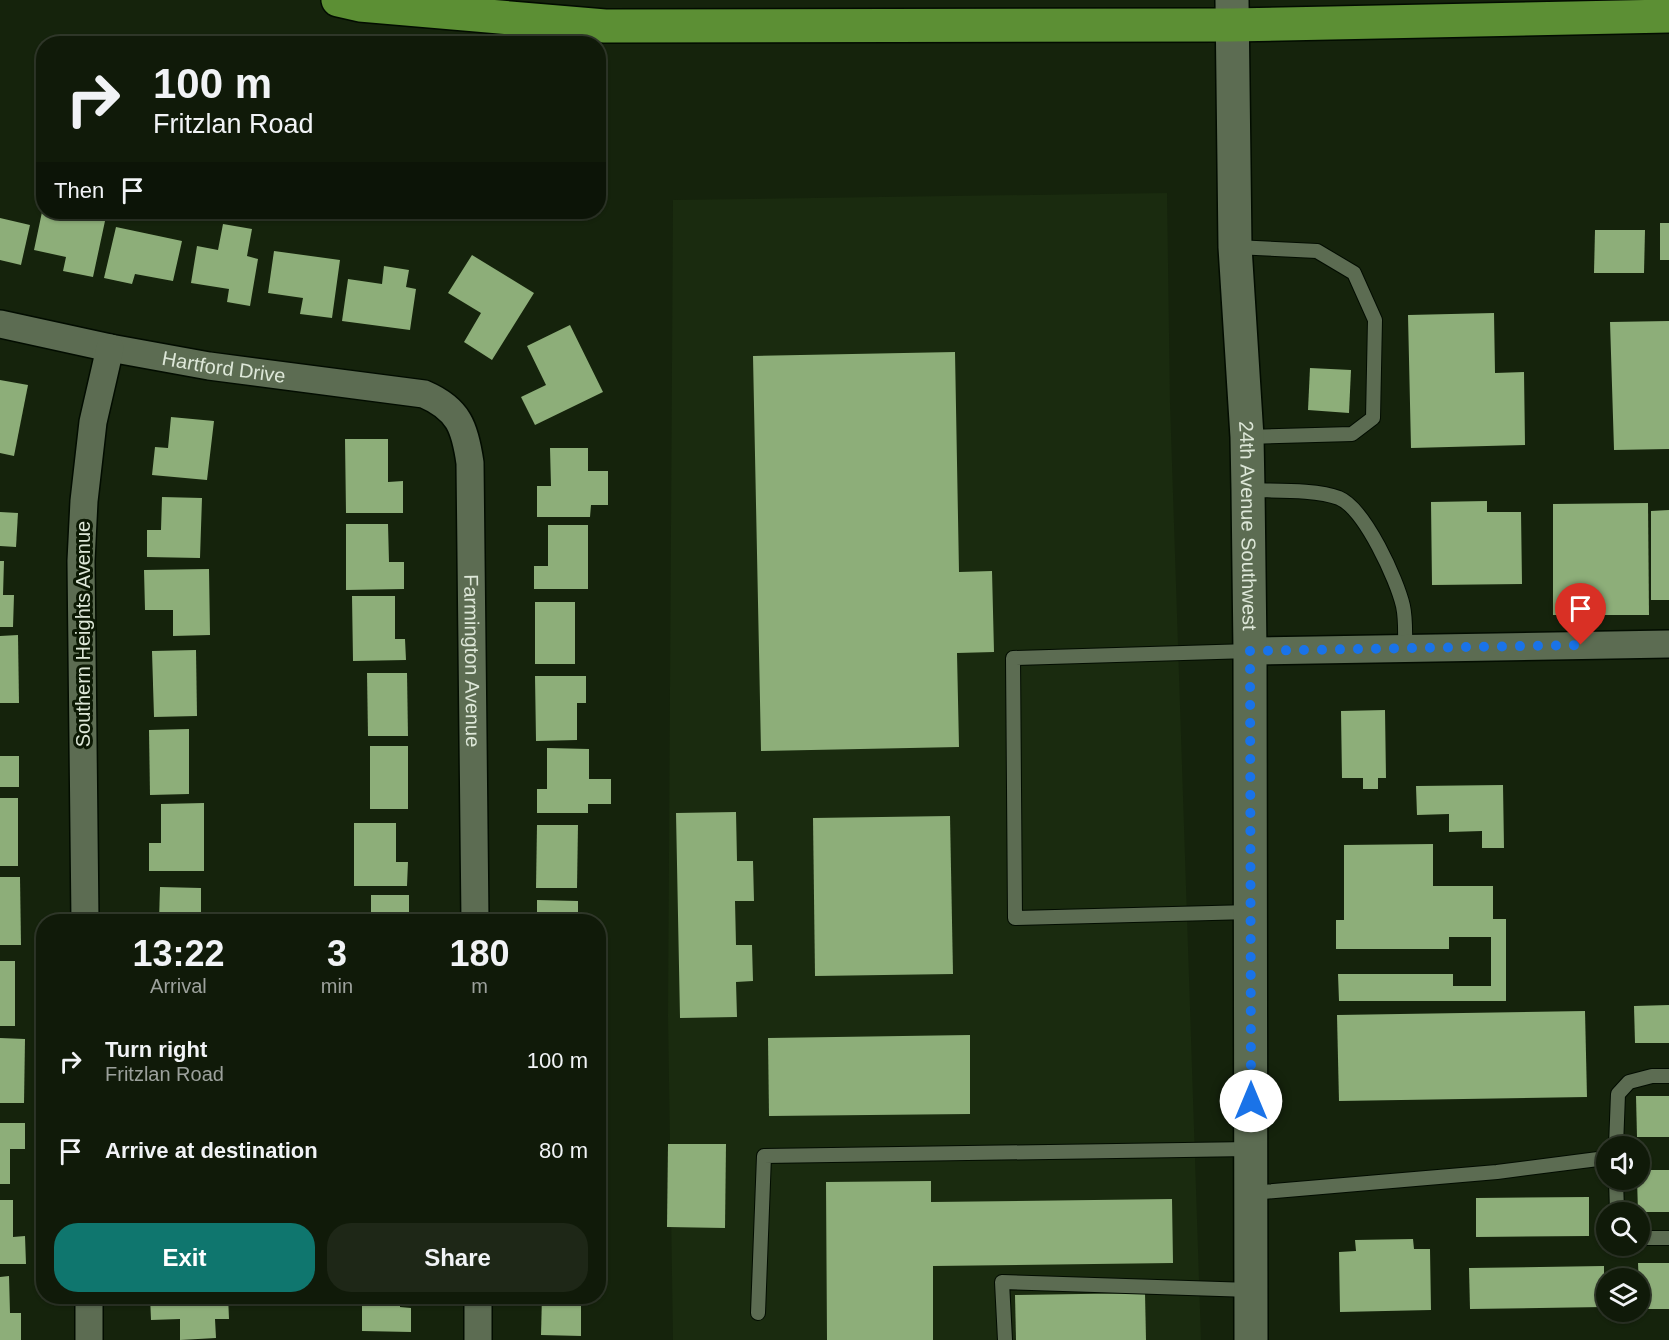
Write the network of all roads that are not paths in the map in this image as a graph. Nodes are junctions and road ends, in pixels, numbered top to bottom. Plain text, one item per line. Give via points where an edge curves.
1 (338, 0) edge
2 (1232, 12) edge
3 (1669, 16) edge
4 (1235, 247) junction
5 (0, 324) edge
6 (110, 348) junction
7 (446, 407) joint
8 (1247, 437) junction
9 (1248, 490) junction
10 (1669, 644) edge
11 (1405, 648) junction
12 (1250, 651) junction
13 (1251, 912) junction
14 (85, 914) edge
15 (475, 914) edge
16 (1669, 1076) edge
17 (1616, 1136) edge
18 (1251, 1149) junction
19 (1596, 1159) edge
20 (1251, 1193) junction
21 (1650, 1238) edge
22 (1669, 1238) edge
23 (1251, 1290) junction
24 (89, 1304) edge
25 (478, 1304) edge
26 (758, 1313) dead end
27 (89, 1340) edge
28 (478, 1340) edge
29 (1005, 1340) edge
30 (1251, 1340) edge

1 - 2 highway via 605,26
2 - 3 highway
2 - 4 main road, 24th Avenue Southwest
4 - 8 main road, 24th Avenue Southwest
4 - 8 lane via 1317,251 1354,273 1375,321 1373,418 1352,434
5 - 6 street, Hartford Drive
6 - 7 street, Hartford Drive via 272,375 413,392 436,399
6 - 14 street, Southern Heights Avenue via 93,422 81,561
7 - 15 street, Farmington Avenue via 463,429 470,463
8 - 9 main road, 24th Avenue Southwest
9 - 11 lane via 1323,494 1341,499 1354,509 1375,539 1399,590 1404,609
9 - 12 main road, 24th Avenue Southwest
10 - 11 street
11 - 12 street
12 - 13 main road, 24th Avenue Southwest
12 - 13 lane via 1013,658 1015,918
13 - 18 main road, 24th Avenue Southwest
16 - 17 lane via 1629,1082 1618,1094
18 - 20 main road, 24th Avenue Southwest
18 - 26 lane via 764,1156
19 - 20 lane via 1497,1172
20 - 23 main road, 24th Avenue Southwest
21 - 22 lane
23 - 29 lane via 1002,1282
23 - 30 main road, 24th Avenue Southwest
24 - 27 street
25 - 28 street

